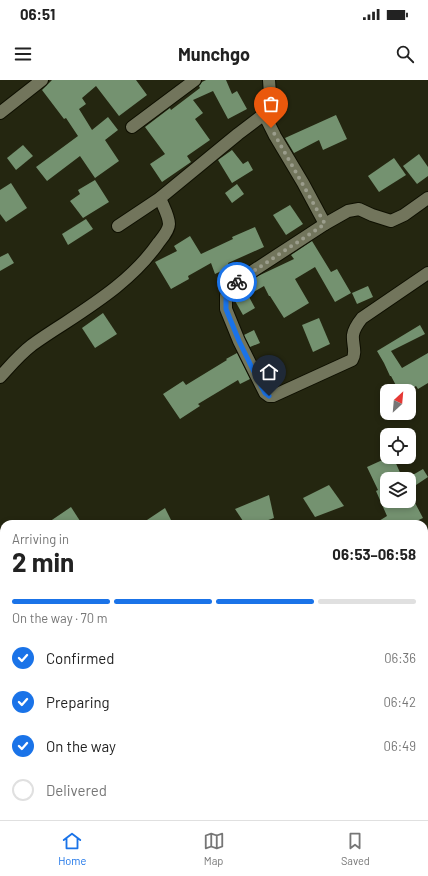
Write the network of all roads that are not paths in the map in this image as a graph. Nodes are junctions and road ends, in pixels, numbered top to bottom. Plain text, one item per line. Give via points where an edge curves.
1 (42, 80) edge
2 (195, 80) edge
3 (269, 80) edge
4 (267, 112) junction
5 (0, 114) edge
6 (132, 127) dead end
7 (160, 198) junction
8 (428, 198) edge
9 (325, 224) junction
10 (118, 226) dead end
11 (428, 273) edge
12 (0, 377) edge

1 - 5 street
2 - 6 street
3 - 4 street
4 - 7 street
4 - 9 street via 267,120 275,136
7 - 10 street
7 - 12 street via 169,225 162,239 142,264 116,288 33,344
8 - 9 street via 391,221 360,209 348,211
9 - 11 street via 230,286 226,296 226,309 239,341 265,393 269,396 352,360 353,336 362,318

